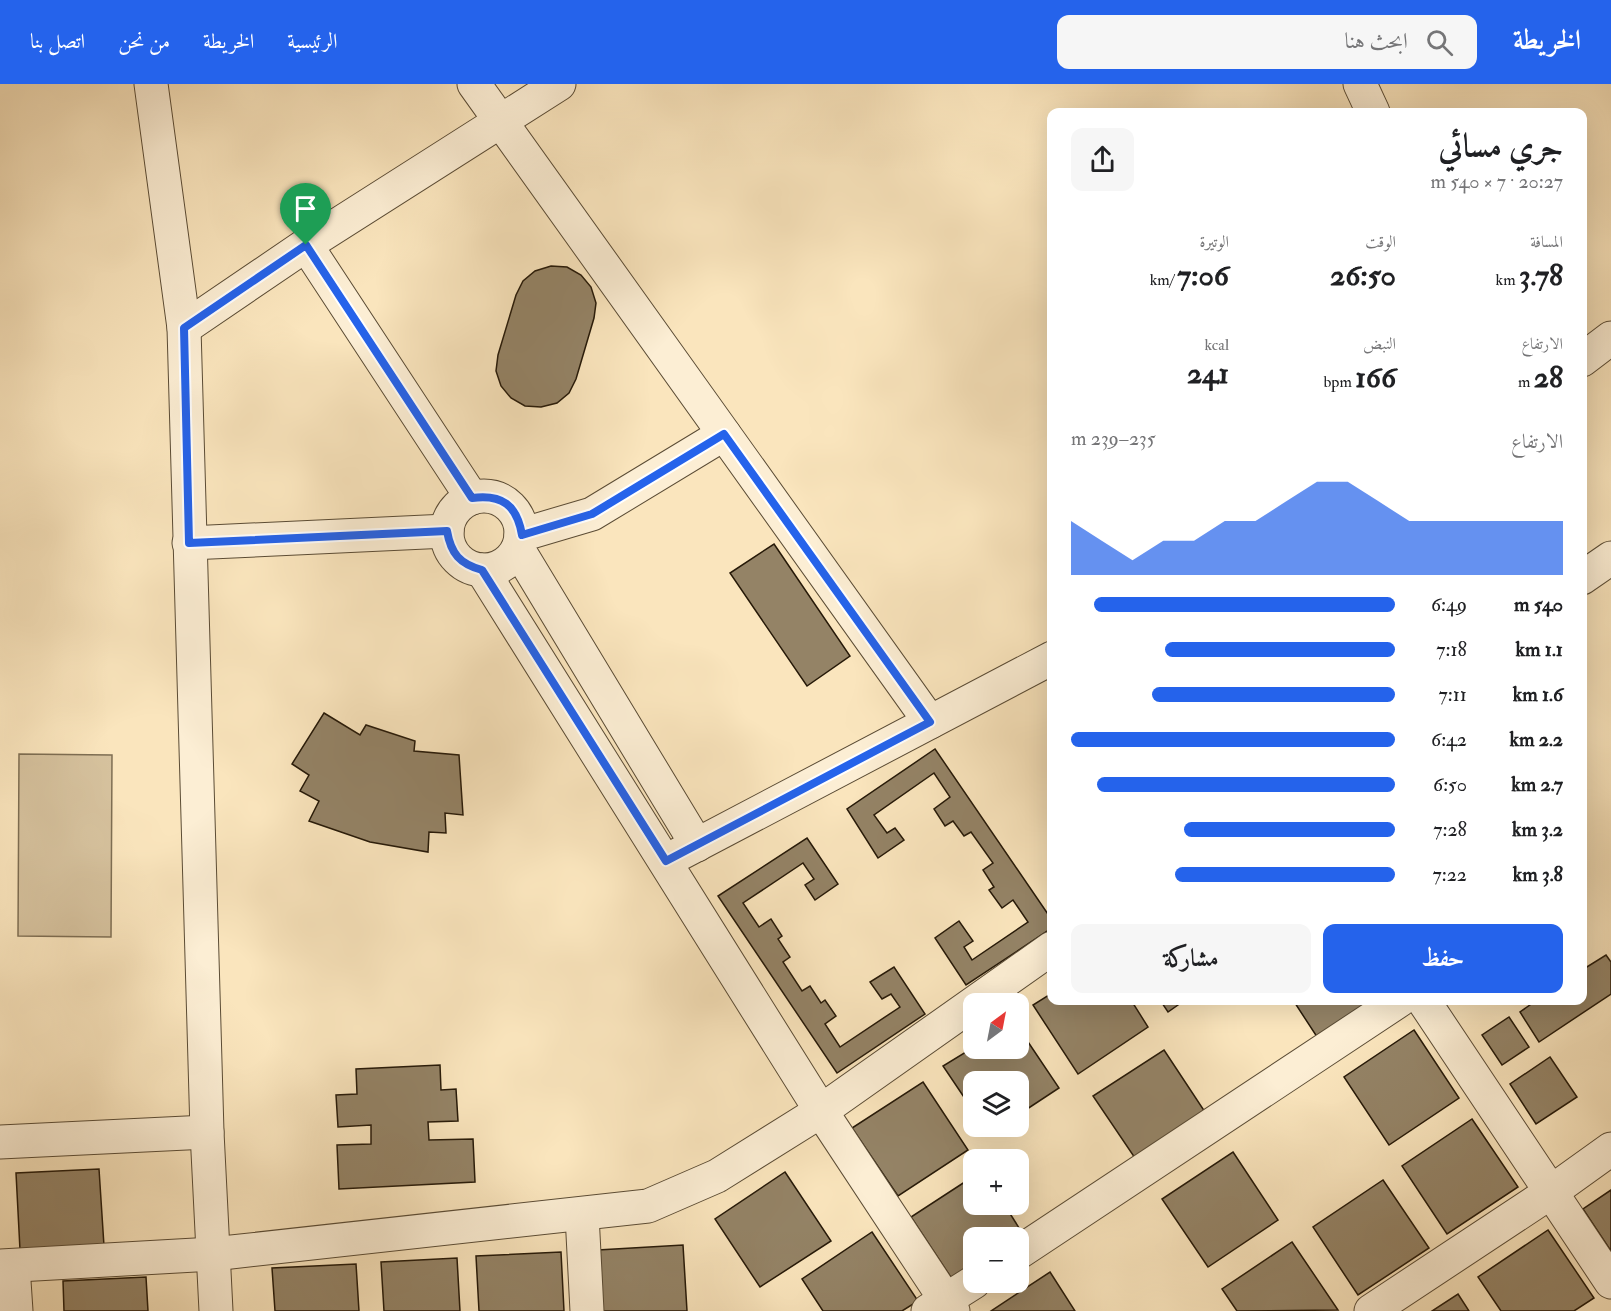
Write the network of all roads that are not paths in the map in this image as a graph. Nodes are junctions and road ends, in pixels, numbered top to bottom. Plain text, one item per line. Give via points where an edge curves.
1 (151, 84) edge
2 (474, 84) edge
3 (560, 84) edge
4 (1360, 84) edge
5 (1371, 108) edge
6 (501, 120) junction
7 (306, 245) junction
8 (184, 328) junction
9 (1611, 338) edge
10 (1587, 356) edge
11 (724, 434) junction
12 (472, 498) junction
13 (447, 531) junction
14 (520, 542) junction
15 (189, 543) junction
16 (1611, 558) edge
17 (482, 570) junction
18 (1587, 575) edge
19 (1047, 661) edge
20 (930, 722) junction
21 (697, 844) junction
22 (666, 861) junction
23 (1047, 952) edge
24 (1392, 1005) edge
25 (1426, 1005) edge
26 (820, 1111) junction
27 (207, 1132) junction
28 (0, 1142) edge
29 (1611, 1149) edge
30 (1551, 1192) junction
31 (582, 1215) junction
32 (1029, 1246) edge
33 (213, 1254) junction
34 (7, 1266) edge
35 (1611, 1282) edge
36 (963, 1291) edge
37 (942, 1308) edge
38 (16, 1311) edge
39 (216, 1311) edge
40 (587, 1311) edge
41 (1371, 1311) edge

1 - 8 street
2 - 6 street
3 - 6 street
4 - 5 street
6 - 7 street
6 - 11 street
7 - 8 street
7 - 12 street
8 - 15 street
9 - 10 street
11 - 14 street via 592,514
11 - 20 street
12 - 13 street via 459,505
12 - 14 street via 486,496 506,504 519,521
13 - 15 street
13 - 17 street via 456,558
14 - 17 street via 509,561
14 - 21 street
15 - 27 street
16 - 18 street
17 - 22 street
19 - 20 street
20 - 21 street
21 - 22 street
22 - 26 street
23 - 26 street
24 - 32 street
25 - 30 street
26 - 31 street via 717,1176 648,1206
26 - 37 street
27 - 28 street
27 - 33 street
29 - 30 street
30 - 35 street
30 - 41 street
31 - 33 street
31 - 40 street
33 - 34 street
33 - 39 street
34 - 38 street
36 - 37 street

